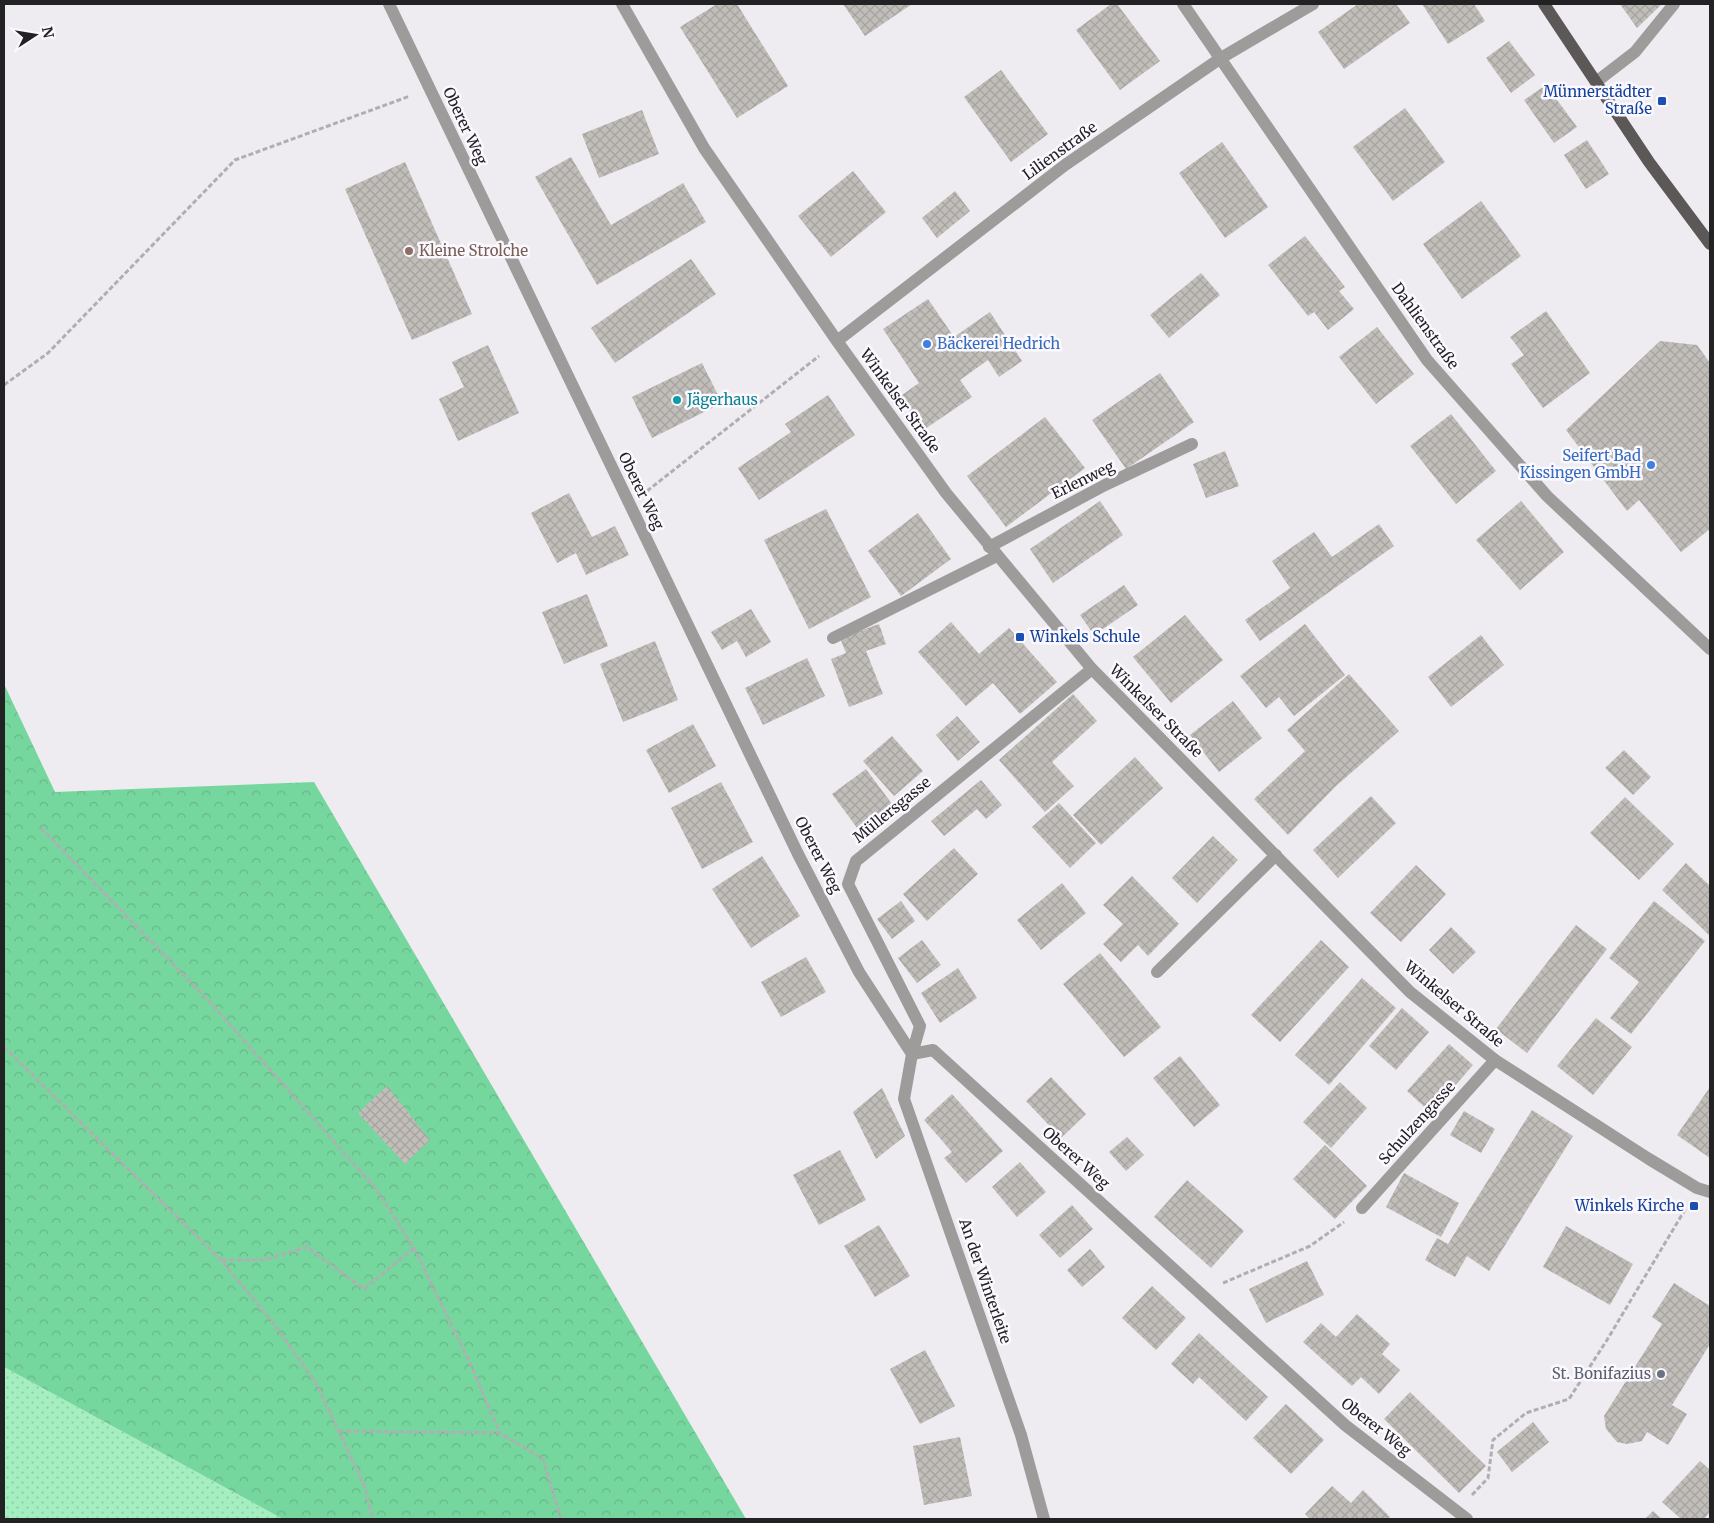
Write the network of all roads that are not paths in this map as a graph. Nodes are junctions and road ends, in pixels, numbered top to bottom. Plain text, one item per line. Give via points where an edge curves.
1 (389, 4) edge
2 (622, 4) edge
3 (1182, 4) edge
4 (1313, 4) edge
5 (1544, 4) edge
6 (1674, 4) edge
7 (1221, 58) junction
8 (1596, 82) junction
9 (1710, 244) edge
10 (837, 341) junction
11 (1192, 444) dead end
12 (993, 552) junction
13 (832, 638) dead end
14 (1710, 649) edge
15 (1092, 669) junction
16 (1276, 855) junction
17 (1157, 972) dead end
18 (912, 1054) junction
19 (1495, 1060) junction
20 (1710, 1192) edge
21 (1362, 1208) road end
22 (1462, 1515) edge
23 (1044, 1519) edge

1 - 18 street, Oberer Weg via 798,854 859,972
2 - 10 street, Winkelser Straße via 704,148
3 - 7 street, Dahlienstraße
4 - 7 street, Lilienstraße
5 - 8 main road
6 - 8 street via 1635,52
7 - 10 street, Lilienstraße via 1065,165
7 - 14 street, Dahlienstraße via 1427,360 1547,496
8 - 9 main road via 1649,162
10 - 12 street, Winkelser Straße via 946,493
11 - 12 street, Erlenweg via 1104,485
12 - 13 street, Erlenweg
12 - 15 street, Winkelser Straße
15 - 16 street, Winkelser Straße
15 - 18 street, Müllersgasse via 856,861 848,884 920,1026
16 - 17 street
16 - 19 street, Winkelser Straße via 1410,992
18 - 22 street, Oberer Weg via 933,1050 1345,1425
18 - 23 street, An der Winterleite via 904,1099 1022,1435
19 - 20 street, Winkelser Straße via 1697,1188
19 - 21 street, Schulzengasse

